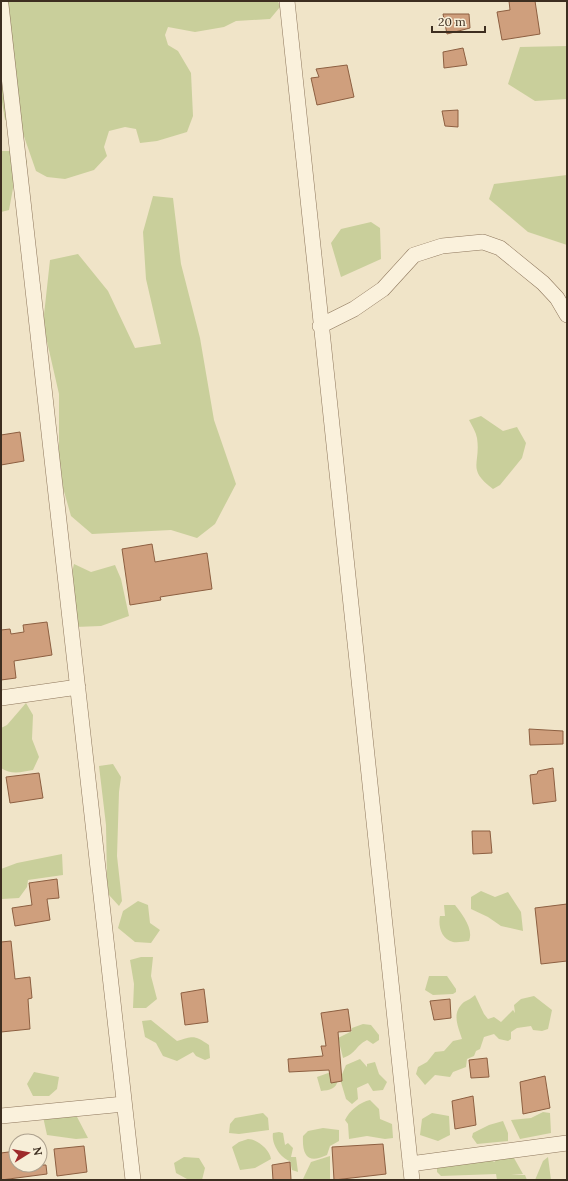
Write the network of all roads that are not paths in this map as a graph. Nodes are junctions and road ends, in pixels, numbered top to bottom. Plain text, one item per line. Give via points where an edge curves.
1 (287, 1) edge
2 (1, 5) edge
3 (567, 315) edge
4 (320, 326) junction
5 (78, 687) junction
6 (1, 698) edge
7 (124, 1104) junction
8 (1, 1116) edge
9 (567, 1143) edge
10 (410, 1164) junction
11 (133, 1180) edge
12 (412, 1180) edge

1 - 4 street
2 - 5 street
3 - 4 street via 557,298 543,283 500,248 483,242 442,246 414,255 383,289 354,310
4 - 10 street
5 - 6 street
5 - 7 street
7 - 8 street
7 - 11 street
9 - 10 street
10 - 12 street

